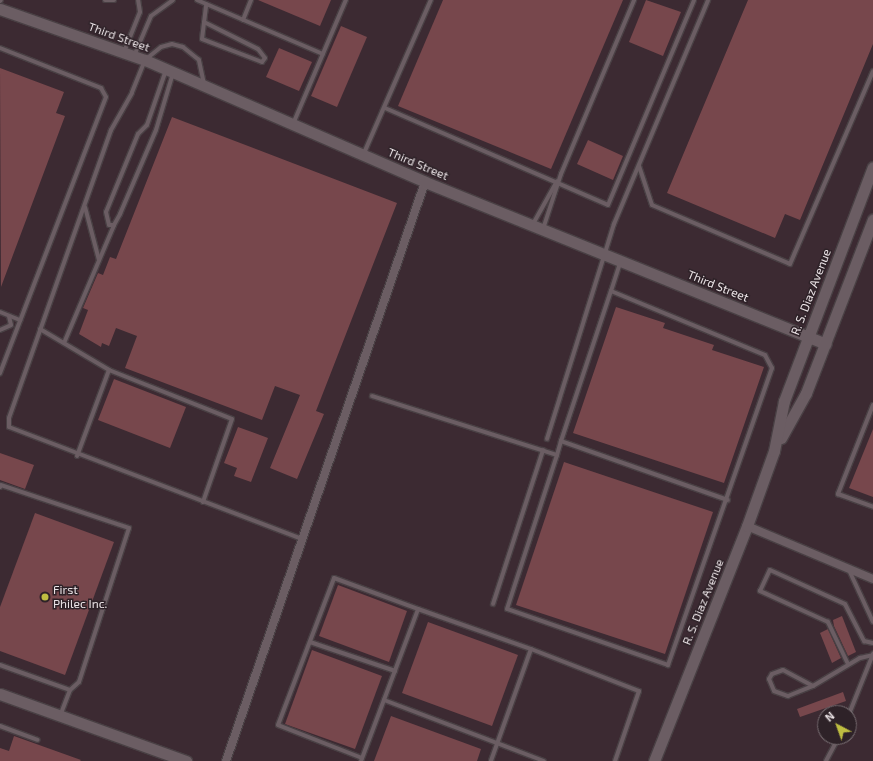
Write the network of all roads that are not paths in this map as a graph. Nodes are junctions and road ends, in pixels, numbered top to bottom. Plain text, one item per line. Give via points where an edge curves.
1 (104, 0) edge
2 (114, 0) edge
3 (138, 0) edge
4 (173, 0) edge
5 (197, 0) edge
6 (251, 0) edge
7 (346, 0) edge
8 (431, 0) edge
9 (634, 0) edge
10 (694, 0) edge
11 (708, 0) edge
12 (206, 4) junction
13 (0, 9) edge
14 (243, 20) junction
15 (204, 22) junction
16 (0, 48) edge
17 (129, 54) junction
18 (323, 54) junction
19 (145, 60) junction
20 (170, 71) junction
21 (873, 71) edge
22 (204, 86) junction
23 (385, 108) junction
24 (293, 124) junction
25 (363, 155) junction
26 (639, 166) junction
27 (873, 167) edge
28 (425, 182) junction
29 (557, 183) junction
30 (85, 206) junction
31 (873, 219) edge
32 (114, 225) junction
33 (532, 225) junction
34 (543, 229) junction
35 (607, 255) junction
36 (99, 260) junction
37 (621, 260) junction
38 (611, 291) junction
39 (0, 312) edge
40 (9, 316) junction
41 (20, 320) junction
42 (40, 329) junction
43 (0, 330) edge
44 (808, 336) junction
45 (64, 343) junction
46 (826, 344) junction
47 (2, 363) edge
48 (109, 370) junction
49 (0, 373) edge
50 (372, 396) dead end
51 (873, 405) edge
52 (547, 439) dead end
53 (561, 441) junction
54 (543, 450) junction
55 (774, 451) junction
56 (557, 455) junction
57 (77, 456) junction
58 (0, 488) edge
59 (728, 500) junction
60 (203, 502) junction
61 (873, 507) edge
62 (747, 526) junction
63 (302, 540) junction
64 (849, 569) junction
65 (872, 580) edge
66 (493, 604) dead end
67 (418, 609) junction
68 (873, 622) edge
69 (310, 642) junction
70 (873, 643) edge
71 (531, 649) junction
72 (873, 654) edge
73 (848, 664) junction
74 (0, 665) edge
75 (395, 671) junction
76 (813, 686) junction
77 (70, 690) junction
78 (0, 694) edge
79 (384, 700) junction
80 (853, 705) edge
81 (61, 716) junction
82 (0, 726) edge
83 (38, 740) dead end
84 (497, 742) junction
85 (835, 745) edge
86 (361, 759) edge
87 (186, 761) edge
88 (226, 761) edge
89 (491, 761) edge
90 (544, 761) edge
91 (615, 761) edge
92 (654, 761) edge
93 (826, 761) edge

1 - 2 lane
3 - 17 lane via 140,12
4 - 17 lane via 151,16
5 - 12 lane
6 - 14 lane
7 - 18 lane
8 - 23 lane
9 - 29 lane
10 - 29 lane via 608,205
11 - 26 lane
12 - 14 lane
12 - 15 lane
13 - 17 street, Third Street
14 - 18 lane
15 - 15 lane via 202,39 262,62 265,58 258,48
16 - 41 lane via 101,88 106,97
17 - 19 street, Third Street
18 - 24 lane
19 - 20 street, Third Street
19 - 22 lane via 161,47 172,44 183,47 199,60
19 - 30 lane via 132,93 111,130
20 - 22 street, Third Street
20 - 32 lane via 156,130
20 - 32 lane via 148,125 138,134 106,212 109,225
21 - 26 lane via 790,264 652,205
22 - 24 street, Third Street
23 - 25 lane
23 - 29 lane
24 - 25 street, Third Street
25 - 28 street, Third Street
26 - 35 lane via 614,224
27 - 44 street, R. S. Diaz Avenue
28 - 33 street, Third Street
28 - 63 street
29 - 33 lane
29 - 34 lane
30 - 36 lane
30 - 42 lane
31 - 46 street, R. S. Diaz Avenue
32 - 36 lane
33 - 34 street, Third Street
34 - 35 street, Third Street
35 - 37 street, Third Street
35 - 52 lane
36 - 45 lane
37 - 38 lane
37 - 44 street, Third Street
38 - 53 lane
38 - 59 lane via 769,359 772,368
39 - 40 lane
40 - 41 lane
40 - 43 lane via 10,325
41 - 47 lane
42 - 45 lane
42 - 57 lane via 8,418 9,426
44 - 46 street, Third Street
44 - 55 street, R. S. Diaz Avenue via 784,401
45 - 48 lane
46 - 55 street, R. S. Diaz Avenue via 799,408
47 - 49 lane
48 - 57 lane
48 - 60 lane via 232,419
50 - 54 lane
51 - 61 lane via 838,494
53 - 56 lane
53 - 59 lane
54 - 56 lane
54 - 66 lane
55 - 62 street, R. S. Diaz Avenue
56 - 59 lane via 506,609 663,665 668,665
57 - 60 lane
58 - 77 lane via 1,485 129,528 79,682
60 - 63 lane
62 - 64 street
62 - 92 street, R. S. Diaz Avenue
63 - 88 street
64 - 65 street
64 - 68 lane
67 - 69 lane via 334,578
67 - 71 lane
67 - 75 lane
69 - 75 lane
69 - 86 lane via 278,725
70 - 73 lane via 864,642 845,604 770,570 760,591 828,622
71 - 84 lane
71 - 91 lane via 639,691
72 - 73 lane
72 - 80 lane
73 - 76 lane
74 - 77 lane
75 - 79 lane
76 - 76 lane via 788,696 774,691 769,679 772,674 783,670
77 - 81 lane
78 - 81 street
79 - 84 lane
79 - 86 lane
81 - 87 street
82 - 83 lane
84 - 89 lane
84 - 90 lane
85 - 93 lane

